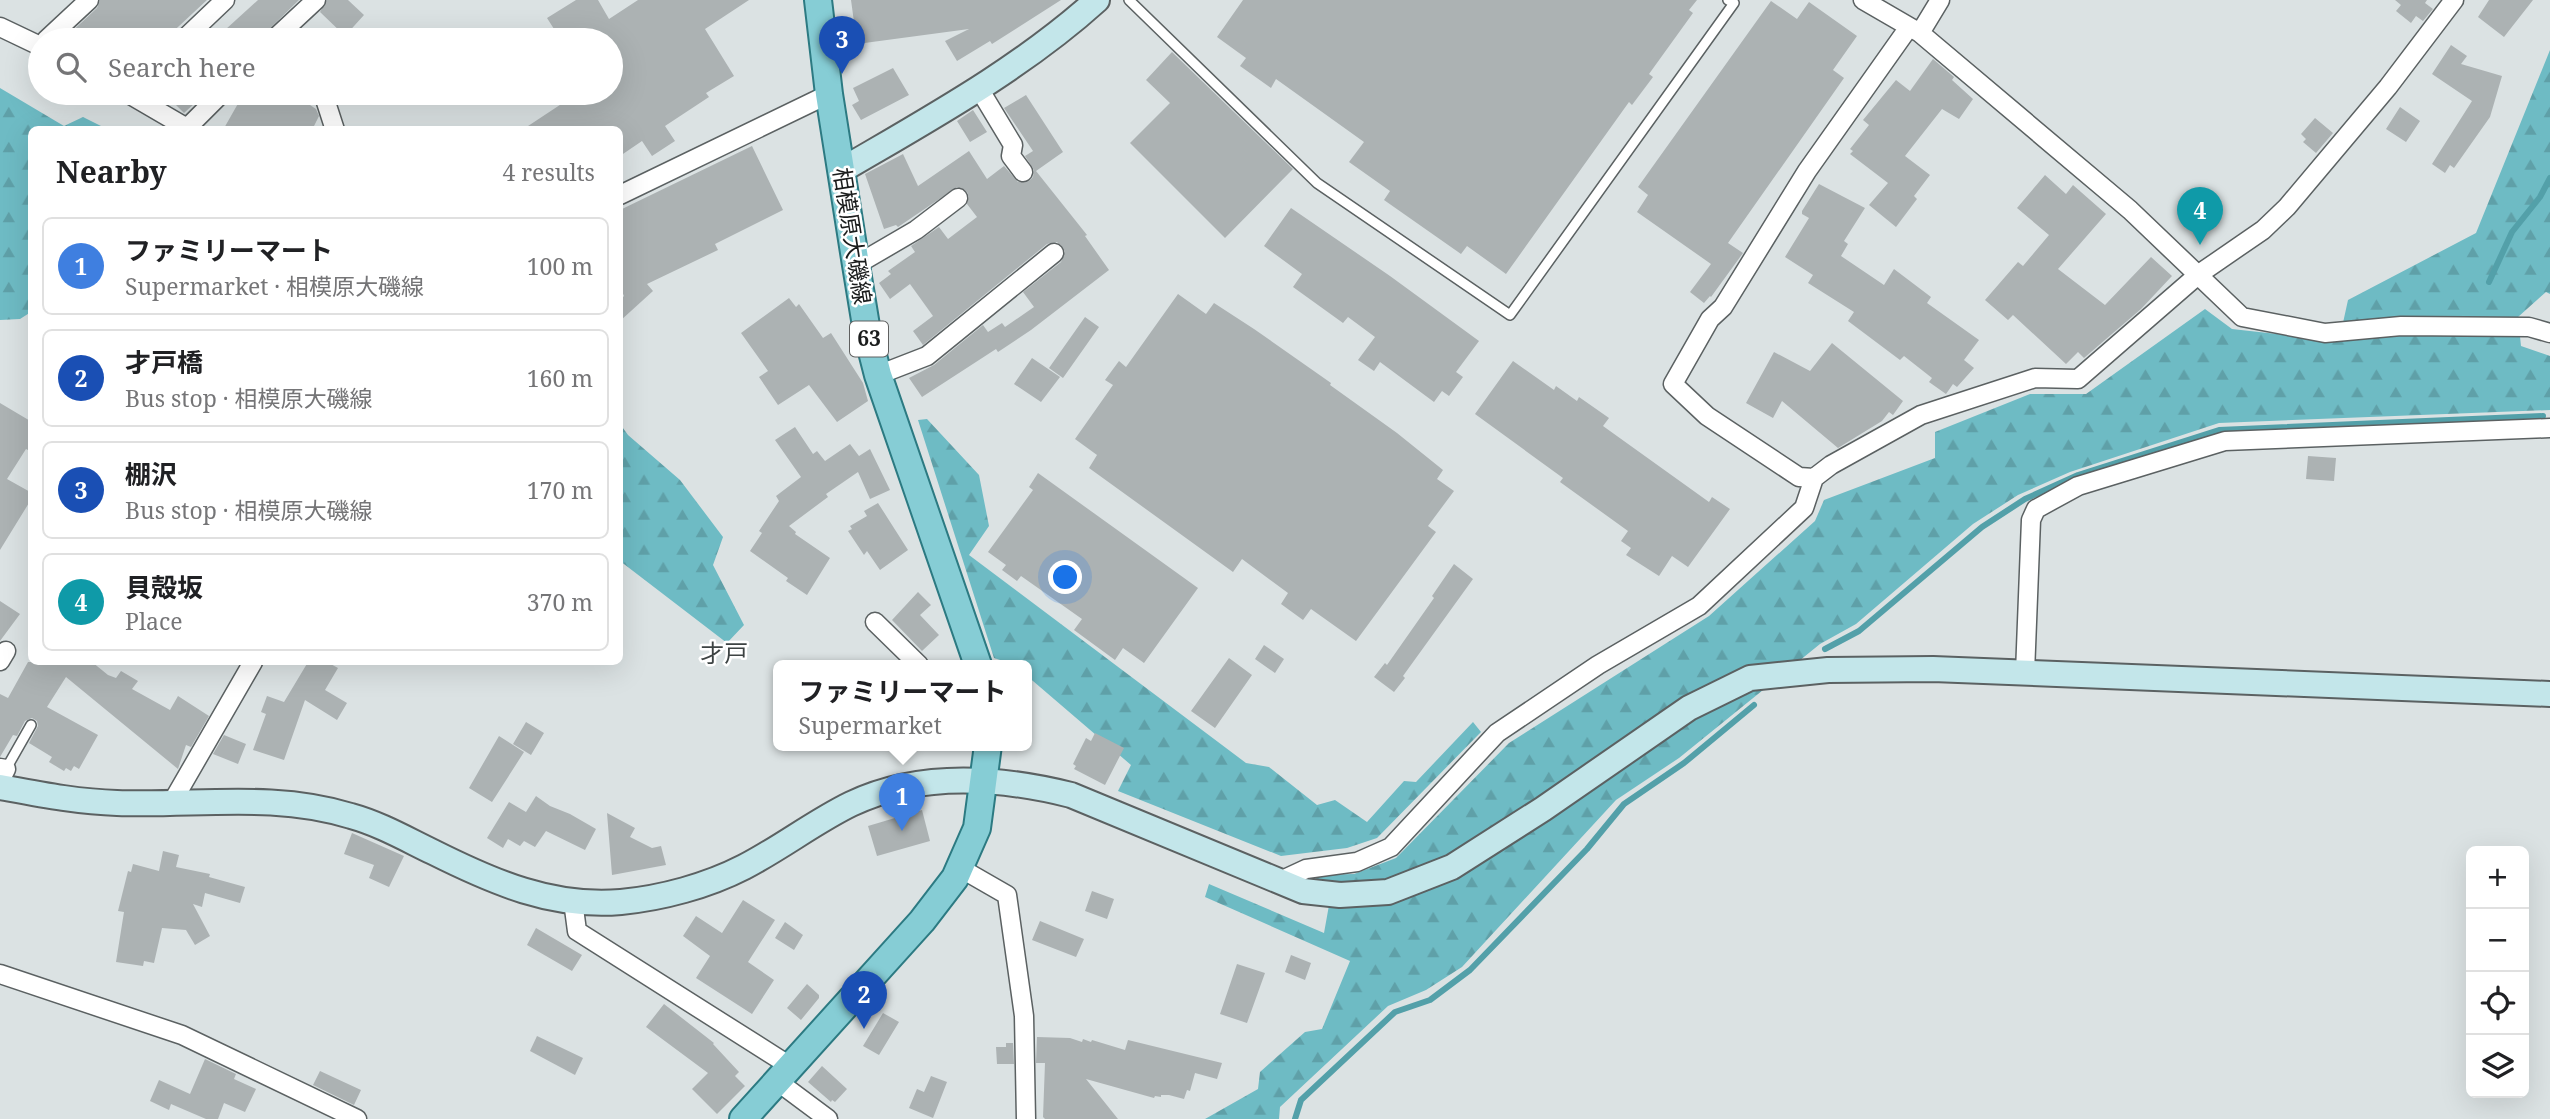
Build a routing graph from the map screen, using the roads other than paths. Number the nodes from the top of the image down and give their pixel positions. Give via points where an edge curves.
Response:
1 (89, 0) edge
2 (225, 0) edge
3 (316, 0) edge
4 (818, 0) edge
5 (1097, 0) edge
6 (1129, 0) edge
7 (1728, 0) edge
8 (1863, 0) edge
9 (1940, 0) edge
10 (2455, 0) edge
11 (0, 27) edge
12 (59, 28) edge
13 (196, 28) edge
14 (290, 28) edge
15 (1915, 30) junction
16 (28, 40) edge
17 (978, 87) junction
18 (829, 94) junction
19 (148, 105) edge
20 (210, 105) edge
21 (328, 105) edge
22 (184, 126) edge
23 (189, 126) edge
24 (334, 126) edge
25 (842, 170) junction
26 (1023, 172) dead end
27 (623, 194) edge
28 (958, 198) dead end
29 (1054, 253) dead end
30 (856, 265) junction
31 (2199, 274) junction
32 (1004, 293) junction
33 (1016, 308) dead end
34 (2550, 333) edge
35 (878, 375) junction
36 (2550, 428) edge
37 (1814, 478) junction
38 (875, 622) dead end
39 (914, 660) edge
40 (976, 660) edge
41 (251, 665) edge
42 (2025, 673) junction
43 (2550, 694) edge
44 (31, 725) dead end
45 (988, 751) edge
46 (1, 776) edge
47 (985, 781) junction
48 (172, 804) junction
49 (960, 868) junction
50 (1278, 882) junction
51 (573, 901) junction
52 (0, 974) edge
53 (783, 1074) junction
54 (357, 1119) edge
55 (743, 1119) edge
56 (828, 1119) edge
57 (1026, 1119) edge

1 - 12 street
2 - 13 street
3 - 14 street
4 - 18 main road, 相模原大磯線 / 63
5 - 17 street via 1062,32
6 - 7 lane via 1317,183 1510,315 1734,3
8 - 15 street
9 - 15 street
10 - 31 street via 2287,207 2263,230
11 - 16 street
15 - 31 street via 2130,210
15 - 37 street via 1807,170 1673,384 1707,416 1799,477
17 - 25 street
17 - 26 street via 1019,141 1011,156
18 - 25 main road, 相模原大磯線 / 63
18 - 27 street
19 - 22 street
20 - 23 street
21 - 24 street
25 - 30 main road, 相模原大磯線 / 63
28 - 30 street via 948,216
29 - 32 street
30 - 35 main road, 相模原大磯線 / 63
31 - 34 street via 2242,317 2325,333 2400,326 2529,327
31 - 37 street via 2078,379 2035,379 1921,415
32 - 33 street
32 - 35 street via 927,356
35 - 40 main road, 相模原大磯線 / 63
36 - 42 street via 2225,441 2078,486 2036,509 2031,520
37 - 50 street via 1804,508 1699,606 1598,665 1497,733 1391,846 1357,862 1306,869
38 - 39 street
41 - 48 street
42 - 43 street
42 - 50 street via 1828,670 1750,678 1689,708 1497,839 1420,881 1388,892 1340,895 1303,891
44 - 46 lane
45 - 47 main road
46 - 48 street via 67,799
47 - 49 main road via 977,828
47 - 50 street via 1071,794
47 - 51 street via 927,782 852,804 744,867 707,883 620,902
48 - 51 street via 226,800 322,808 394,832 495,882
49 - 53 main road via 922,921
49 - 57 street via 1007,895 1024,1016
51 - 53 street via 576,931
52 - 54 street via 182,1035
53 - 55 main road
53 - 56 street

